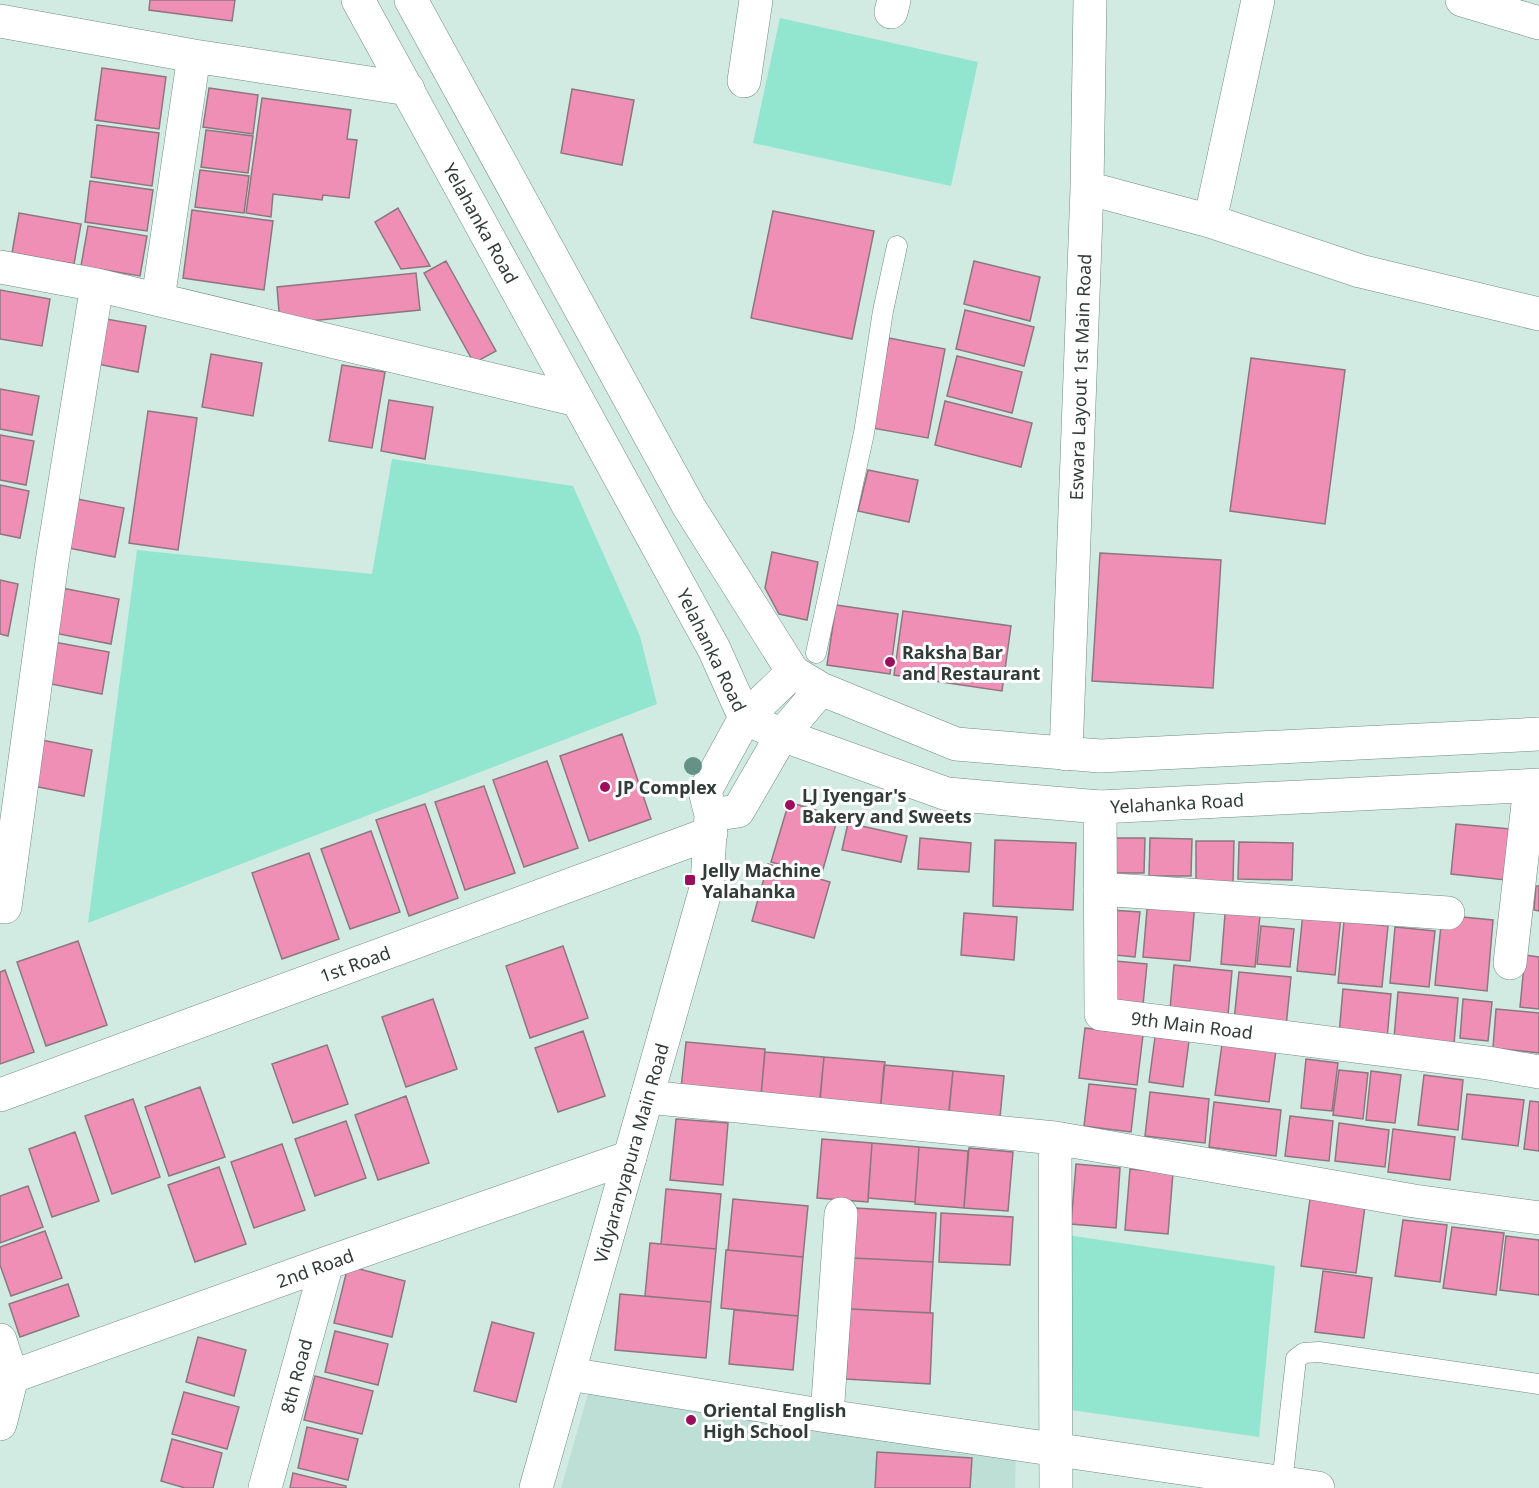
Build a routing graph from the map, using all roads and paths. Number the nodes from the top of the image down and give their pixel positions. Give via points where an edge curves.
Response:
1 (358, 0) edge
2 (411, 0) edge
3 (756, 0) edge
4 (1090, 0) edge
5 (1258, 0) edge
6 (1474, 2) edge
7 (0, 21) edge
8 (1539, 23) edge
9 (194, 56) junction
10 (744, 81) dead end
11 (408, 89) junction
12 (1087, 188) junction
13 (1210, 221) junction
14 (897, 246) dead end
15 (0, 267) edge
16 (97, 285) junction
17 (158, 299) junction
18 (1539, 314) edge
19 (577, 400) junction
20 (810, 671) junction
21 (744, 718) junction
22 (1539, 734) edge
23 (782, 735) junction
24 (1066, 753) junction
25 (1535, 785) edge
26 (1100, 807) junction
27 (711, 824) junction
28 (1100, 889) junction
29 (0, 906) edge
30 (1448, 914) dead end
31 (1510, 963) dead end
32 (1539, 1072) edge
33 (0, 1095) edge
34 (647, 1097) junction
35 (1055, 1138) junction
36 (630, 1157) junction
37 (841, 1214) dead end
38 (1539, 1218) edge
39 (327, 1263) junction
40 (0, 1340) edge
41 (569, 1374) junction
42 (6, 1379) edge
43 (1539, 1383) edge
44 (827, 1416) junction
45 (0, 1424) edge
46 (1057, 1450) junction
47 (1282, 1485) edge
48 (265, 1488) edge
49 (536, 1488) edge
50 (1056, 1488) edge
51 (1318, 1488) edge

1 - 11 street, Yelahanka Road
2 - 20 street via 689,507
3 - 10 street
4 - 12 street, Eswara Layout 1st Main Road
5 - 13 street
6 - 8 street
7 - 9 street
9 - 11 street
9 - 17 street
11 - 19 street, Yelahanka Road
12 - 13 street
12 - 24 street, Eswara Layout 1st Main Road
13 - 18 street via 1360,271
14 - 20 lane via 864,433
15 - 16 street
16 - 17 street
16 - 29 street via 52,562 5,907
17 - 19 street
19 - 21 street, Yelahanka Road via 714,649
20 - 21 street, Vidyaranyapura Main Road
20 - 23 street
20 - 24 street via 956,744
21 - 23 street, Yelahanka Road
21 - 27 street, Vidyaranyapura Main Road via 705,792
22 - 24 street via 1100,756
23 - 26 street, Yelahanka Road via 947,794
23 - 27 street via 738,811
25 - 26 street, Yelahanka Road
25 - 31 street
26 - 28 street, 9th Main Road
27 - 33 street, 1st Road
27 - 34 street, Vidyaranyapura Main Road via 707,885
28 - 30 street
28 - 32 street, 9th Main Road via 1101,1014
34 - 35 street
34 - 36 street, Vidyaranyapura Main Road
35 - 38 street via 1414,1201
35 - 46 street
36 - 39 street, 2nd Road
36 - 41 street, Vidyaranyapura Main Road
37 - 44 street
39 - 42 street, 2nd Road
39 - 48 street, 8th Road
40 - 42 street
41 - 44 street
41 - 49 street, Vidyaranyapura Main Road
42 - 45 street
43 - 47 lane via 1304,1353 1296,1359
44 - 46 street
46 - 47 street
46 - 50 street
47 - 51 street

